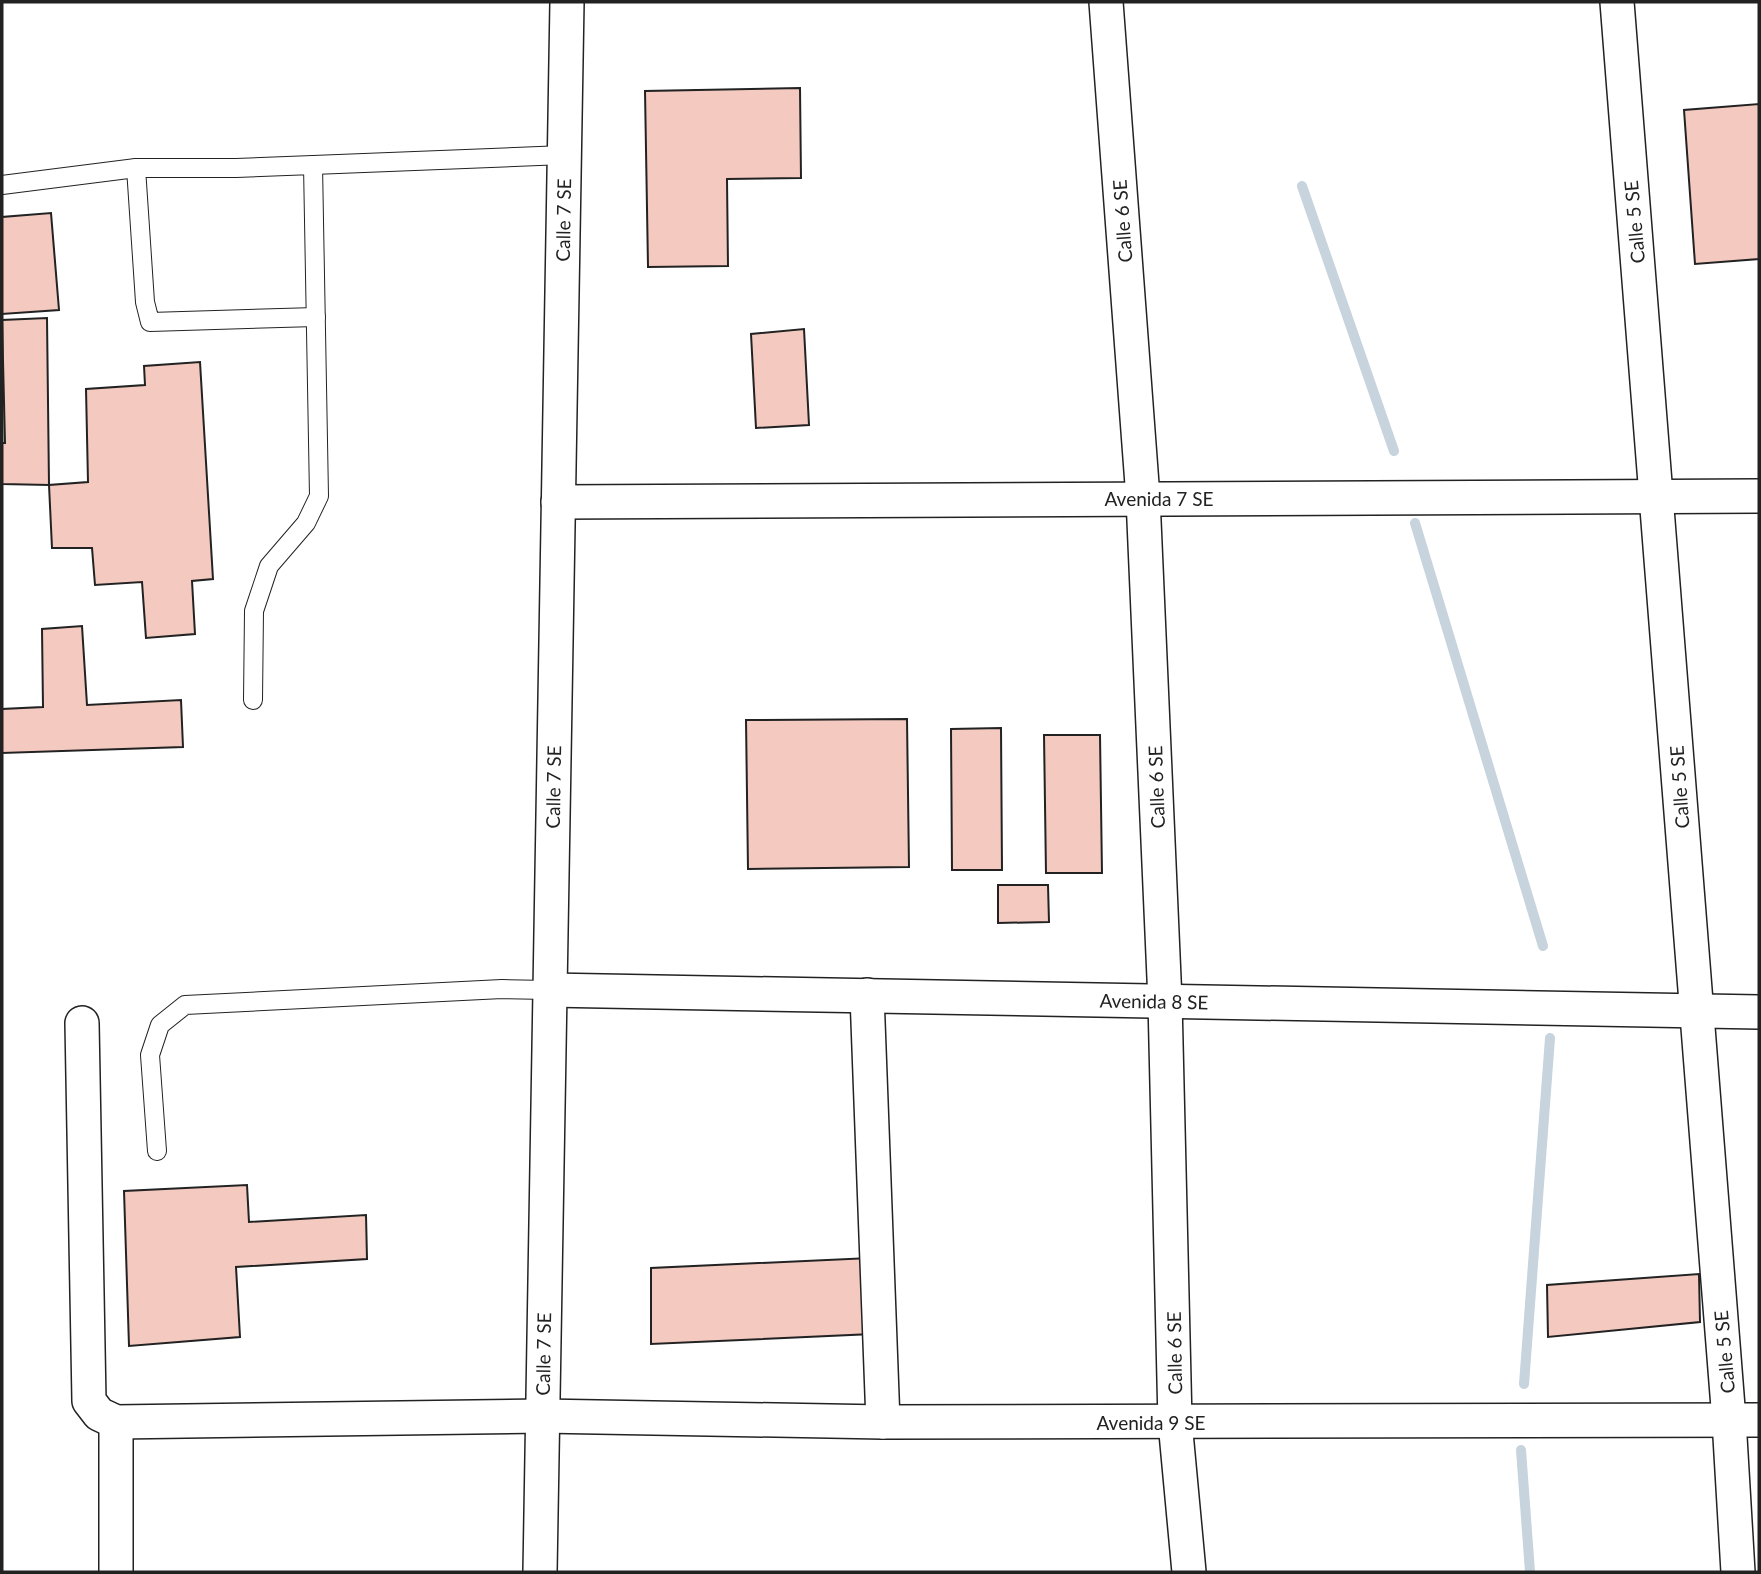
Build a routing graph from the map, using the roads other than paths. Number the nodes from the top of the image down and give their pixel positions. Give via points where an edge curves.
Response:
1 (567, 2) edge
2 (1106, 2) edge
3 (1617, 2) edge
4 (564, 155) junction
5 (313, 165) junction
6 (136, 168) junction
7 (2, 185) edge
8 (316, 317) junction
9 (1759, 496) edge
10 (1656, 497) junction
11 (1143, 498) junction
12 (558, 502) junction
13 (253, 700) dead end
14 (549, 990) junction
15 (867, 995) junction
16 (1165, 1001) junction
17 (1696, 1011) junction
18 (1759, 1012) edge
19 (82, 1023) dead end
20 (157, 1151) dead end
21 (542, 1416) junction
22 (1744, 1420) edge
23 (116, 1422) junction
24 (884, 1422) junction
25 (1175, 1422) junction
26 (116, 1572) edge
27 (540, 1572) edge
28 (1189, 1572) edge
29 (1738, 1572) edge

1 - 4 street, Calle 7 SE
2 - 11 street, Calle 6 SE
3 - 10 street, Calle 5 SE
4 - 5 lane
4 - 12 street, Calle 7 SE
5 - 6 lane
5 - 8 lane
6 - 7 lane
6 - 8 lane via 150,322
8 - 13 lane via 320,496 306,523 269,566 254,611
9 - 10 street, Avenida 7 SE
10 - 11 street, Avenida 7 SE
10 - 17 street, Calle 5 SE
11 - 12 street, Avenida 7 SE
11 - 16 street, Calle 6 SE
12 - 14 street, Calle 7 SE
14 - 15 street, Avenida 8 SE
14 - 20 lane via 185,1005 160,1025 150,1055
14 - 21 street, Calle 7 SE
15 - 16 street, Avenida 8 SE
15 - 24 street
16 - 17 street, Avenida 8 SE
16 - 25 street, Calle 6 SE
17 - 18 street, Avenida 8 SE
17 - 22 street, Calle 5 SE
19 - 23 street via 89,1401 99,1414
21 - 23 street, Avenida 9 SE
21 - 24 street, Avenida 9 SE
21 - 27 street, Calle 7 SE
22 - 25 street, Avenida 9 SE
22 - 29 street, Calle 5 SE
23 - 26 street
24 - 25 street, Avenida 9 SE
25 - 28 street, Calle 6 SE

